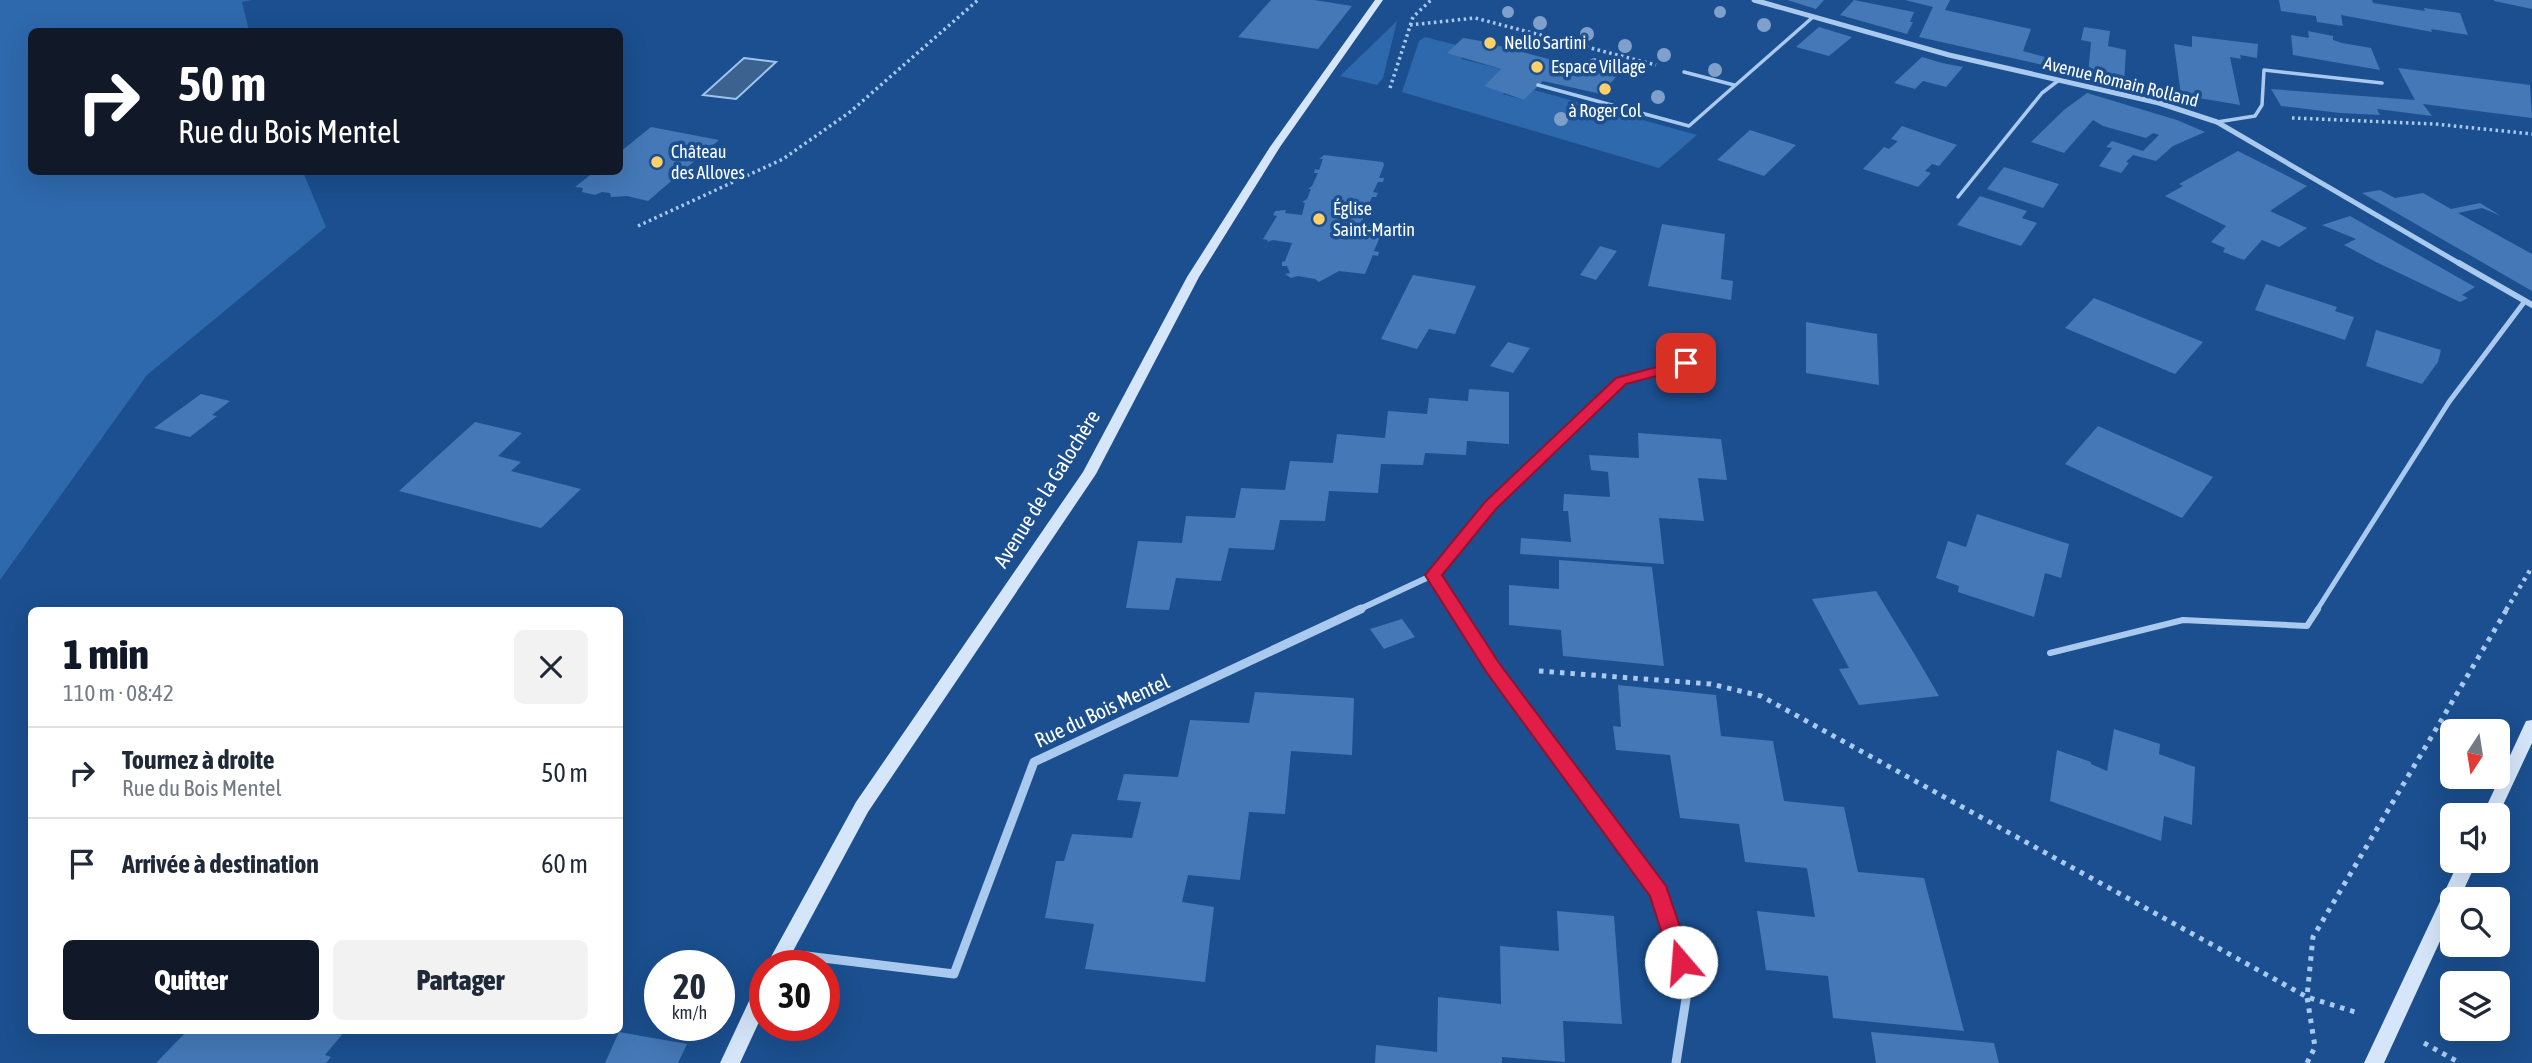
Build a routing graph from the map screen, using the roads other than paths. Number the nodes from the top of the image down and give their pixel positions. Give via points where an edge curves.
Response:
1 (1379, 0) edge
2 (1754, 0) edge
3 (1813, 17) junction
4 (1684, 72) road end
5 (2059, 80) junction
6 (2382, 83) dead end
7 (1538, 85) dead end
8 (1734, 85) junction
9 (2217, 122) junction
10 (1958, 197) dead end
11 (2525, 301) junction
12 (2532, 305) edge
13 (1686, 363) dead end
14 (1433, 575) junction
15 (2050, 653) dead end
16 (2532, 726) edge
17 (2496, 803) edge
18 (2462, 873) edge
19 (782, 950) edge
20 (840, 960) edge
21 (749, 1022) edge
22 (730, 1063) edge
23 (1676, 1063) edge
24 (2374, 1063) edge

1 - 19 street, Avenue de la Galochère via 1275,146 1193,277 1088,474 862,807
2 - 3 street, Avenue Romain Rolland
3 - 5 street, Avenue Romain Rolland
3 - 8 lane
4 - 8 lane
5 - 9 street, Avenue Romain Rolland
5 - 10 lane via 2042,93
6 - 9 lane via 2264,70 2262,105 2255,116
7 - 8 lane via 1689,126
9 - 11 street, Avenue Romain Rolland
11 - 12 street, Avenue Romain Rolland
11 - 15 lane via 2449,402 2307,625 2183,620
13 - 14 street, Rue du Bois Mentel via 1621,381 1490,505
14 - 20 street, Rue du Bois Mentel via 1034,762 954,974
14 - 23 street via 1493,668 1659,892 1688,986
16 - 17 street
18 - 24 street
21 - 22 street

